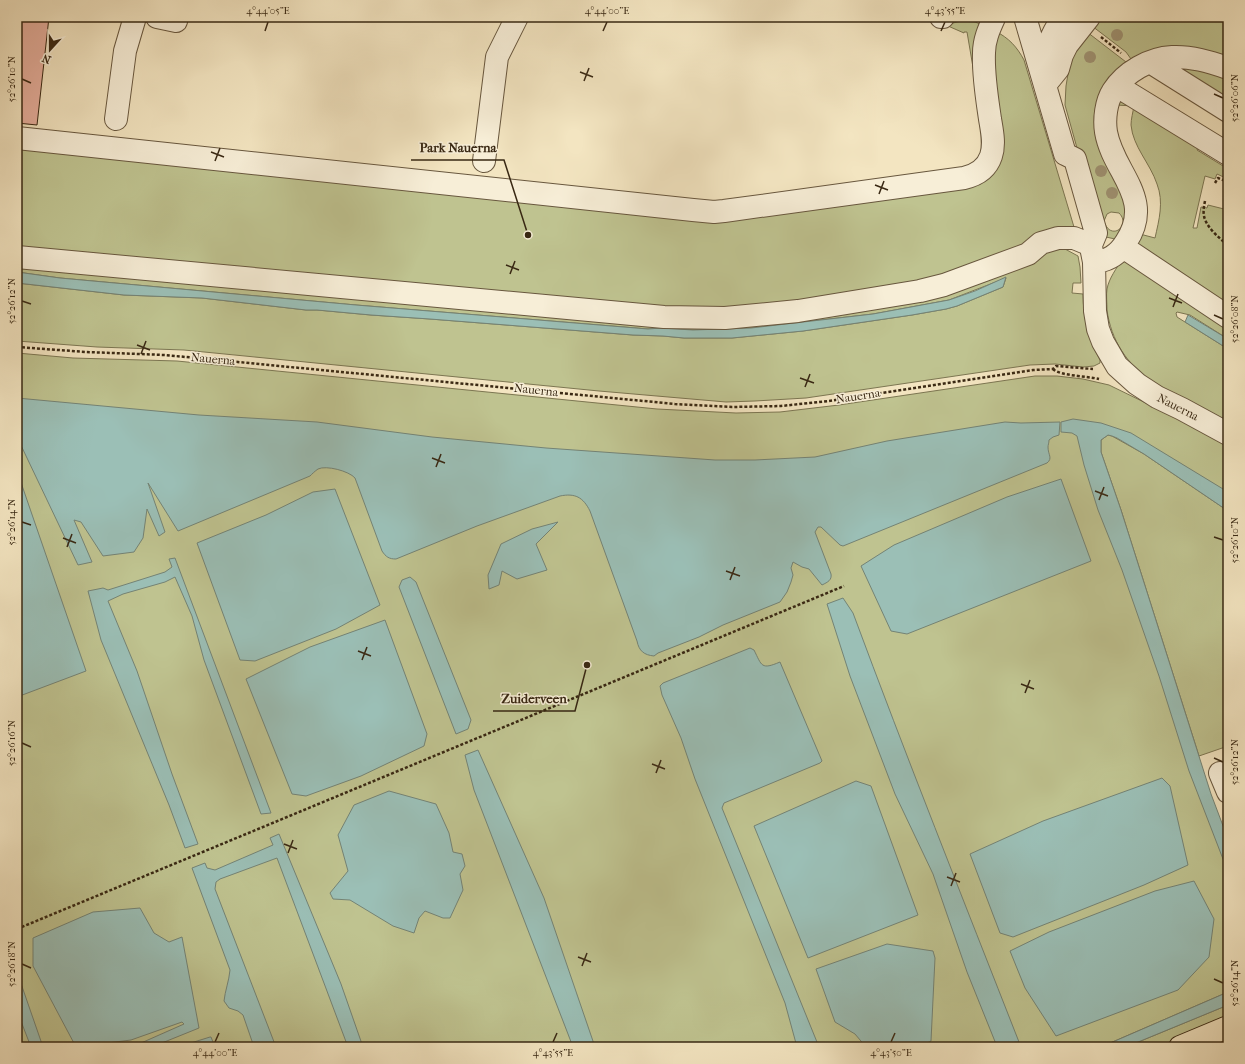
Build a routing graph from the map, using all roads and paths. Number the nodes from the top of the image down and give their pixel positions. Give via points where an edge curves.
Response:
1 (135, 17) edge
2 (158, 17) edge
3 (177, 17) edge
4 (517, 17) edge
5 (994, 17) edge
6 (1063, 17) edge
7 (1086, 20) edge
8 (1026, 22) edge
9 (1142, 66) junction
10 (1228, 68) edge
11 (1045, 86) junction
12 (1118, 86) junction
13 (1228, 111) edge
14 (116, 118) dead end
15 (17, 138) edge
16 (1228, 154) edge
17 (484, 161) dead end
18 (1228, 182) edge
19 (1216, 183) dead end
20 (1205, 201) dead end
21 (1228, 245) edge
22 (1123, 247) junction
23 (1092, 254) junction
24 (17, 257) edge
25 (1228, 317) edge
26 (17, 347) edge
27 (1076, 368) dead end
28 (1053, 369) junction
29 (1076, 375) dead end
30 (1228, 434) edge
31 (844, 586) dead end
32 (17, 929) edge
33 (1228, 1027) edge
34 (1180, 1047) edge

1 - 14 street via 125,51
2 - 3 street via 176,21
4 - 17 street via 497,58
5 - 8 street via 1013,26
5 - 15 street via 986,37 984,53 993,148 989,162 978,173 964,178 724,211 714,212
6 - 11 street via 1047,49 1044,63
7 - 9 path via 1127,58
7 - 11 street via 1062,56 1058,69
8 - 11 street
9 - 10 street via 1170,57 1184,57
9 - 12 street
9 - 13 street
11 - 23 street, Nauerna via 1065,154 1075,159 1096,233
12 - 16 street
12 - 22 street via 1112,92 1107,105 1106,131 1110,148 1132,190 1136,206 1133,226
18 - 19 path via 1218,178
20 - 21 path via 1205,221 1218,238
22 - 23 street via 1108,260
22 - 25 street
23 - 24 street via 1074,238 1058,238 1041,243 1028,254 944,285 920,291 798,311 725,318 664,317
23 - 30 street, Nauerna via 1098,329 1117,366 1157,397
26 - 28 path, Nauerna via 165,355 675,404 732,407 781,406 829,401
27 - 28 path, Nauerna via 1056,366
28 - 29 path, Nauerna
31 - 32 path
33 - 34 main road

